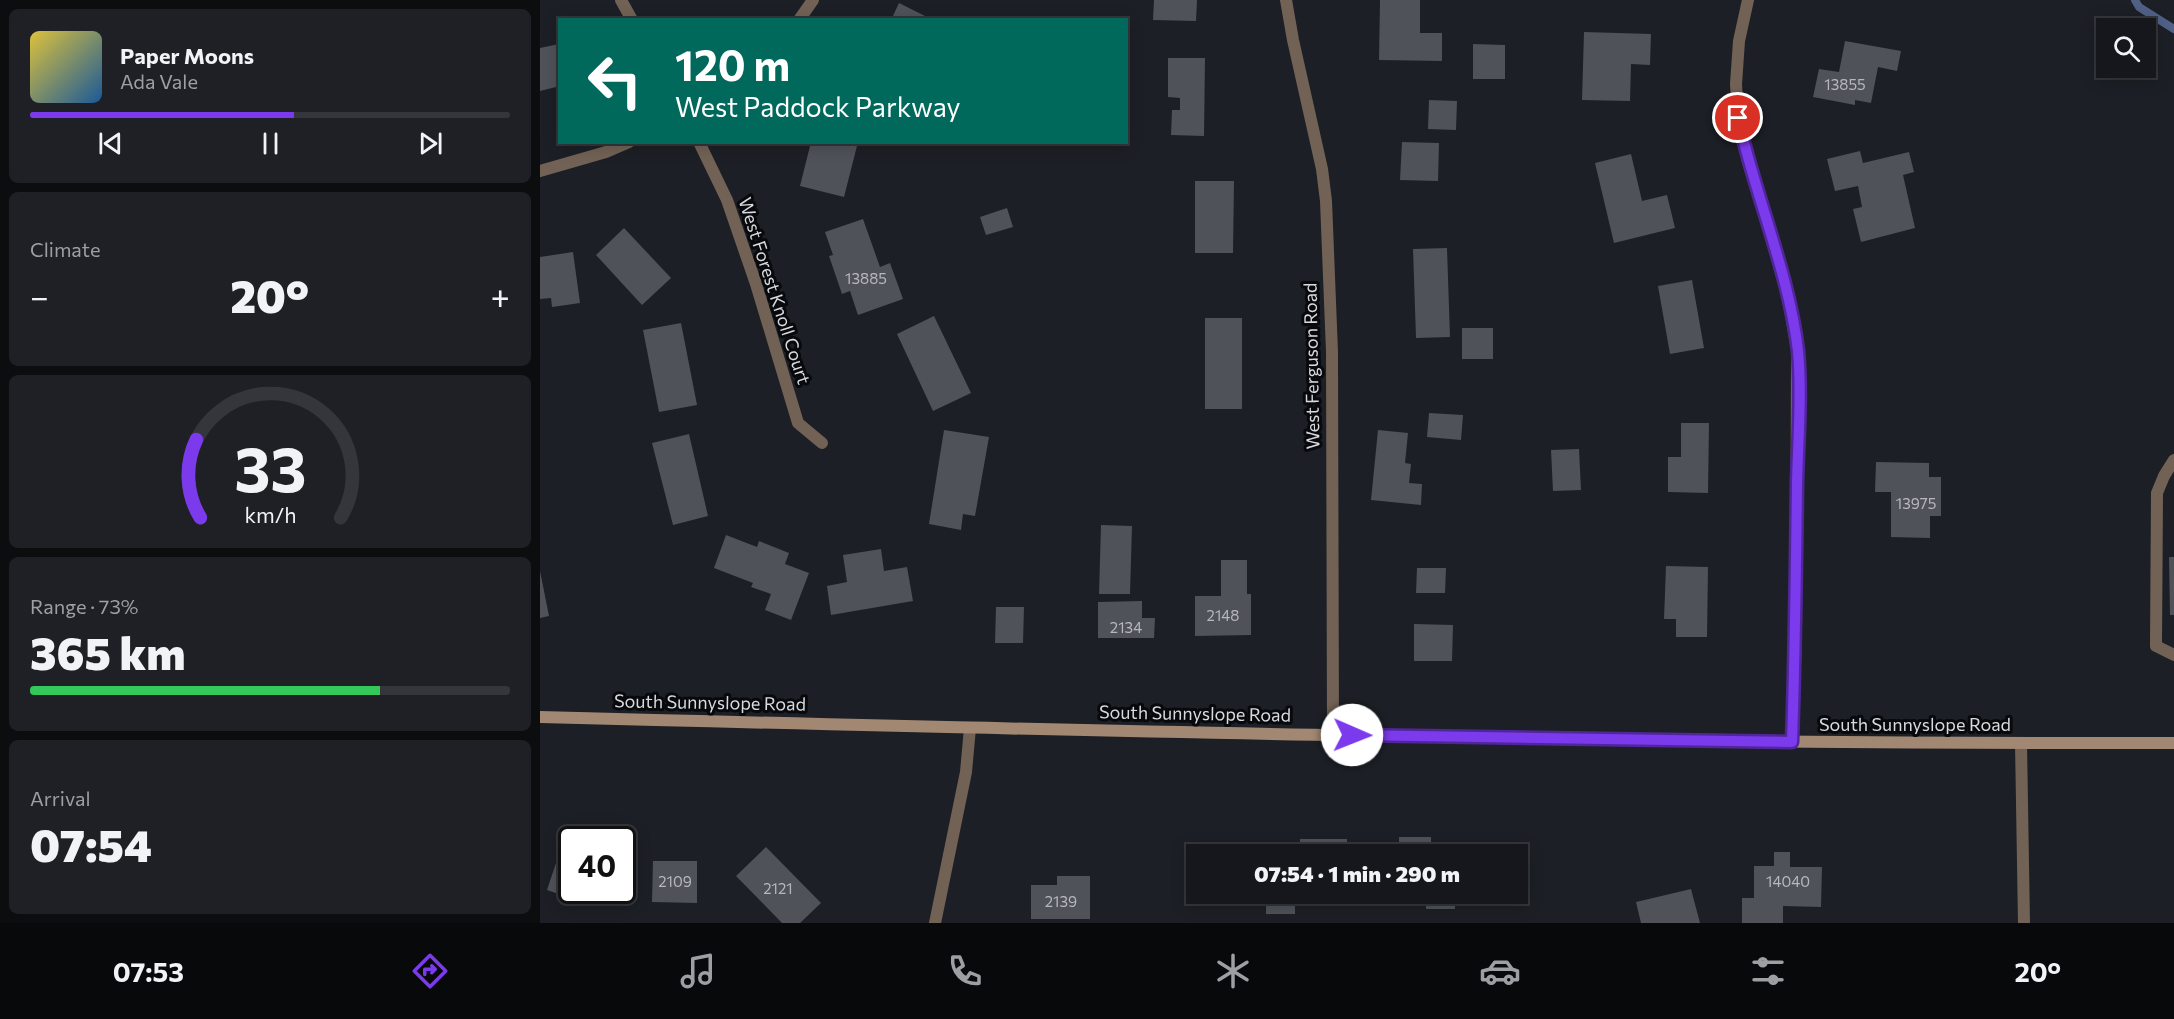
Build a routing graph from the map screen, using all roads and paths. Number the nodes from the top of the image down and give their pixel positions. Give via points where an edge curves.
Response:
1 (621, 0) edge
2 (813, 0) edge
3 (1286, 0) edge
4 (1748, 0) edge
5 (631, 18) edge
6 (800, 18) edge
7 (624, 144) edge
8 (700, 144) edge
9 (540, 171) edge
10 (822, 443) dead end
11 (2174, 460) edge
12 (2174, 655) edge
13 (540, 717) edge
14 (970, 728) junction
15 (1333, 735) junction
16 (1792, 742) junction
17 (2020, 743) junction
18 (2174, 743) edge
19 (935, 923) edge
20 (2024, 923) edge

1 - 5 street
2 - 6 street
3 - 15 street, West Ferguson Road via 1326,201 1332,352
4 - 16 street via 1739,41 1738,118 1788,298 1798,362
7 - 9 street
8 - 10 street, West Forest Knoll Court via 727,200 798,423
11 - 12 street via 2157,493 2156,646
13 - 14 street, South Sunnyslope Road
14 - 15 street, South Sunnyslope Road
14 - 19 street via 966,772
15 - 16 street, South Sunnyslope Road
16 - 17 street, South Sunnyslope Road
17 - 18 street, South Sunnyslope Road
17 - 20 street

